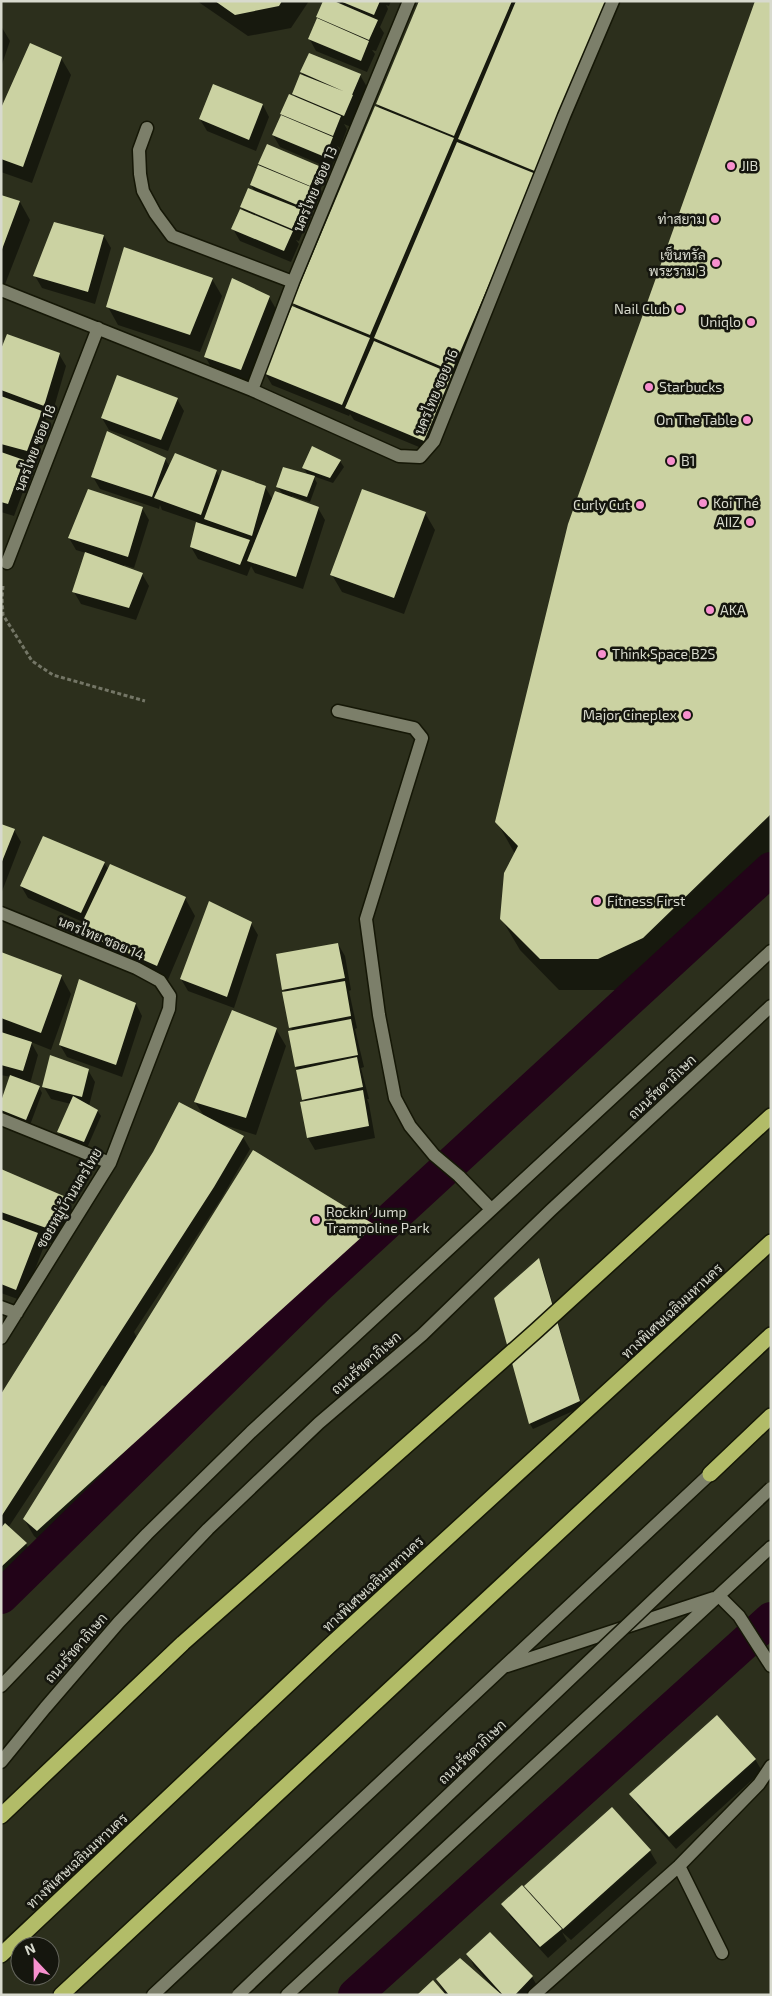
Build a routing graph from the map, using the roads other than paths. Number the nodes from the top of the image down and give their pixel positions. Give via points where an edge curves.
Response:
1 (409, 1) edge
2 (613, 1) edge
3 (147, 128) dead end
4 (293, 282) junction
5 (1, 290) edge
6 (98, 328) junction
7 (252, 390) junction
8 (7, 563) road end
9 (338, 711) dead end
10 (1, 914) edge
11 (771, 951) edge
12 (771, 1006) edge
13 (169, 1009) joint
14 (771, 1116) edge
15 (1, 1119) edge
16 (110, 1163) junction
17 (491, 1209) junction
18 (771, 1242) edge
19 (1, 1307) edge
20 (17, 1313) junction
21 (771, 1335) edge
22 (1, 1338) edge
23 (771, 1416) edge
24 (710, 1474) joint
25 (771, 1488) edge
26 (771, 1547) edge
27 (719, 1596) junction
28 (768, 1661) edge
29 (502, 1667) junction
30 (1, 1686) edge
31 (1, 1762) edge
32 (771, 1766) edge
33 (1, 1816) edge
34 (679, 1866) junction
35 (722, 1953) dead end
36 (1, 1955) edge
37 (61, 1995) edge
38 (153, 1995) edge
39 (238, 1995) edge
40 (287, 1995) edge
41 (534, 1995) edge

1 - 4 main road, นครไทย ซอย 13
2 - 7 main road, นครไทย ซอย 16 via 434,441 420,456 399,456
3 - 4 main road via 138,150 143,191 172,236
4 - 7 main road, นครไทย ซอย 13
5 - 6 main road, นครไทย ซอย 16
6 - 7 main road, นครไทย ซอย 16
6 - 8 main road, นครไทย ซอย 18
9 - 17 main road via 414,728 422,738 366,919 379,1015 395,1098 410,1126 434,1155
10 - 13 main road, นครไทย ซอย 14 via 136,968 160,981 170,996
11 - 17 main road, ถนนรัชดาภิเษก
12 - 31 main road, ถนนรัชดาภิเษก via 422,1335 319,1423 208,1529 119,1622
13 - 16 main road, ซอยหมู่บ้านนครไทย
14 - 33 highway via 530,1336 183,1643
15 - 16 main road
16 - 20 main road, ซอยหมู่บ้านนครไทย
17 - 30 main road, ถนนรัชดาภิเษก via 251,1432 147,1534
18 - 36 highway, ทางพิเศษเฉลิมมหานคร via 328,1647
19 - 20 main road
20 - 22 main road, ซอยหมู่บ้านนครไทย
21 - 37 highway
23 - 24 highway
24 - 29 main road
25 - 39 main road, ถนนรัชดาภิเษก, bridge
26 - 27 main road
27 - 28 main road via 746,1626
27 - 29 main road
27 - 40 main road
29 - 38 main road
32 - 34 main road via 759,1784
34 - 35 main road
34 - 41 main road

